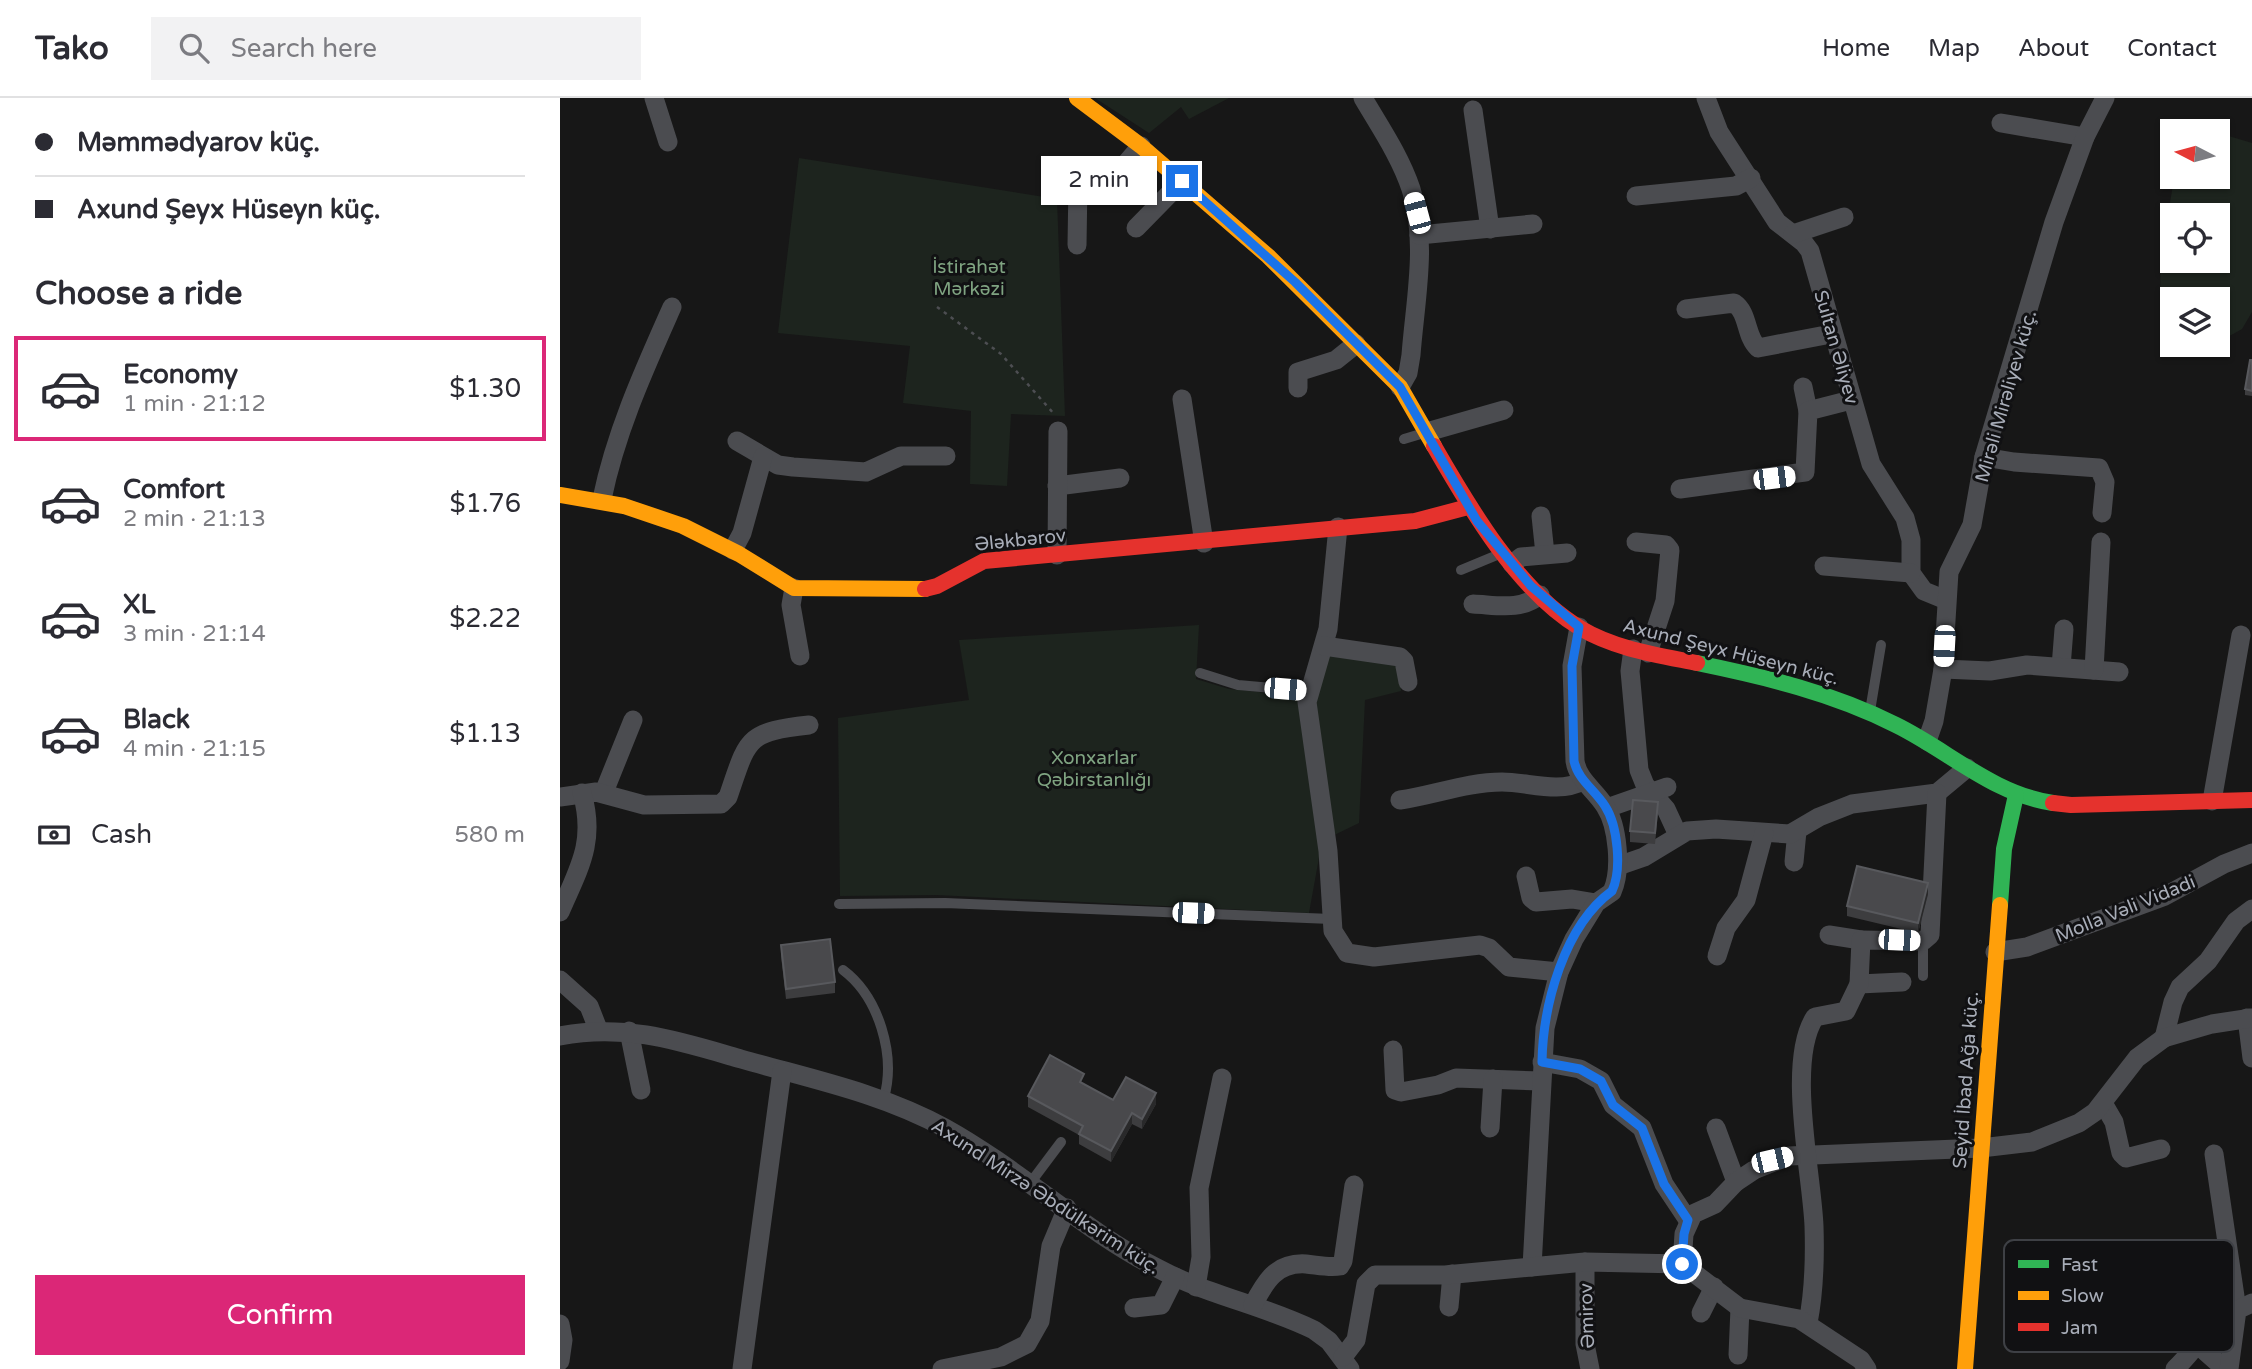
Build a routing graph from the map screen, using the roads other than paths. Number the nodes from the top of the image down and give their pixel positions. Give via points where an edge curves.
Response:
1 (654, 98) edge
2 (1077, 98) edge
3 (1363, 98) edge
4 (1706, 98) edge
5 (2105, 98) edge
6 (1473, 110) dead end
7 (2001, 123) dead end
8 (2085, 137) junction
9 (668, 142) dead end
10 (1141, 146) junction
11 (1751, 178) junction
12 (1182, 181) junction
13 (1636, 196) dead end
14 (1844, 217) dead end
15 (1533, 225) dead end
16 (1136, 228) dead end
17 (1490, 229) junction
18 (1793, 234) junction
19 (1419, 235) junction
20 (1077, 245) dead end
21 (673, 307) dead end
22 (1686, 309) dead end
23 (1831, 334) junction
24 (1356, 344) junction
25 (1400, 387) junction
26 (1803, 387) dead end
27 (1298, 388) dead end
28 (1182, 399) dead end
29 (1851, 400) junction
30 (1504, 410) dead end
31 (1808, 411) junction
32 (1058, 431) road end
33 (1427, 432) junction
34 (1404, 439) dead end
35 (737, 441) dead end
36 (946, 456) dead end
37 (763, 457) junction
38 (1984, 457) junction
39 (1120, 478) dead end
40 (1057, 486) junction
41 (1680, 489) dead end
42 (560, 495) edge
43 (602, 499) junction
44 (1468, 507) junction
45 (2102, 513) dead end
46 (1541, 516) dead end
47 (1338, 527) junction
48 (1636, 542) dead end
49 (2101, 542) dead end
50 (1204, 543) junction
51 (733, 550) junction
52 (1567, 553) dead end
53 (1545, 554) junction
54 (1057, 555) junction
55 (1507, 558) junction
56 (1824, 566) dead end
57 (1461, 570) dead end
58 (1911, 573) junction
59 (794, 588) junction
60 (1540, 595) junction
61 (1946, 600) junction
62 (1473, 604) dead end
63 (1579, 627) junction
64 (2064, 629) dead end
65 (2241, 635) dead end
66 (1881, 645) dead end
67 (1324, 646) junction
68 (1640, 651) junction
69 (800, 656) dead end
70 (2061, 667) junction
71 (1942, 669) junction
72 (2094, 670) junction
73 (2119, 672) dead end
74 (1200, 673) dead end
75 (1408, 682) dead end
76 (1308, 691) junction
77 (1870, 712) junction
78 (633, 720) dead end
79 (809, 725) dead end
80 (1927, 741) junction
81 (1968, 768) junction
82 (1583, 780) junction
83 (1659, 790) junction
84 (604, 792) junction
85 (582, 793) junction
86 (1937, 793) junction
87 (2017, 795) junction
88 (560, 796) edge
89 (1400, 800) dead end
90 (2252, 800) edge
91 (2212, 801) junction
92 (1607, 808) junction
93 (1797, 831) junction
94 (1764, 833) junction
95 (1678, 835) junction
96 (2252, 853) edge
97 (1794, 862) dead end
98 (1618, 866) junction
99 (1526, 876) dead end
100 (1596, 903) junction
101 (839, 904) dead end
102 (2252, 909) edge
103 (560, 912) edge
104 (1331, 919) junction
105 (1829, 934) dead end
106 (1861, 940) junction
107 (1923, 941) junction
108 (1995, 952) junction
109 (1717, 956) dead end
110 (844, 970) dead end
111 (1559, 972) junction
112 (1923, 976) dead end
113 (560, 980) edge
114 (1902, 982) dead end
115 (1859, 984) junction
116 (2250, 1018) edge
117 (598, 1029) junction
118 (629, 1031) junction
119 (560, 1036) edge
120 (2164, 1038) junction
121 (1393, 1050) dead end
122 (2252, 1058) edge
123 (782, 1071) junction
124 (1541, 1072) junction
125 (1222, 1078) dead end
126 (1493, 1079) junction
127 (641, 1090) dead end
128 (884, 1098) junction
129 (2102, 1104) junction
130 (1490, 1128) dead end
131 (1716, 1128) dead end
132 (1060, 1142) dead end
133 (1981, 1148) junction
134 (2161, 1149) dead end
135 (1806, 1154) junction
136 (2214, 1154) dead end
137 (1031, 1182) junction
138 (1736, 1182) junction
139 (1354, 1185) dead end
140 (1067, 1208) junction
141 (1688, 1220) junction
142 (2226, 1240) edge
143 (1585, 1262) junction
144 (1682, 1264) junction
145 (1532, 1267) junction
146 (1452, 1274) junction
147 (2234, 1274) edge
148 (1175, 1277) junction
149 (1196, 1287) junction
150 (1713, 1287) junction
151 (1253, 1305) junction
152 (1449, 1307) dead end
153 (2244, 1307) edge
154 (1134, 1308) dead end
155 (1740, 1308) junction
156 (1701, 1313) dead end
157 (1808, 1323) junction
158 (560, 1324) edge
159 (2234, 1343) edge
160 (2193, 1352) edge
161 (2206, 1352) edge
162 (2232, 1352) edge
163 (1738, 1354) dead end
164 (560, 1361) edge
165 (1002, 1363) edge
166 (1346, 1363) edge
167 (742, 1369) edge
168 (942, 1369) edge
169 (1590, 1369) edge
170 (1867, 1369) edge
171 (1965, 1369) edge
172 (2175, 1369) edge
173 (2227, 1369) edge

1 - 9 street
2 - 10 street, Axund Şeyx Hüseyn küç.
3 - 19 street via 1402,167
4 - 11 street, Sultan Əliyev via 1719,132
5 - 8 street, Mirəli Mirəliyev küç.
6 - 17 street
7 - 8 street
8 - 38 street, Mirəli Mirəliyev küç. via 2054,222
10 - 12 street, Axund Şeyx Hüseyn küç.
10 - 20 street via 1123,167 1078,182
11 - 13 street via 1736,186
11 - 18 street, Sultan Əliyev via 1777,222
12 - 16 street
12 - 24 street, Axund Şeyx Hüseyn küç. via 1276,264
14 - 18 street
15 - 17 street
17 - 19 street
18 - 23 street, Sultan Əliyev via 1813,260
19 - 25 street via 1411,355
21 - 43 street via 625,412
22 - 23 street via 1734,303 1741,308 1758,348
23 - 29 street, Sultan Əliyev
24 - 25 street, Axund Şeyx Hüseyn küç.
24 - 27 street via 1336,360 1298,373
25 - 33 street, Axund Şeyx Hüseyn küç.
26 - 31 street
28 - 50 street
29 - 31 street
29 - 58 street, Sultan Əliyev via 1877,477 1905,518 1911,540
30 - 33 street
31 - 41 street via 1805,472
32 - 40 street
33 - 34 lane
33 - 44 street, Axund Şeyx Hüseyn küç.
35 - 37 street
36 - 37 street via 901,456 866,472 778,465
37 - 51 street
38 - 45 street via 2099,468 2105,482
38 - 61 street, Mirəli Mirəliyev küç. via 1972,525 1953,558
39 - 40 street
40 - 54 street
42 - 43 street
43 - 51 street via 688,526
44 - 47 street, Ələkbərov via 1415,521
44 - 55 street, Axund Şeyx Hüseyn küç.
46 - 53 street
47 - 50 street, Ələkbərov
47 - 67 street
48 - 68 street via 1665,545 1670,550 1665,601
49 - 72 street
50 - 54 street, Ələkbərov
51 - 59 street
52 - 53 street
53 - 55 street
54 - 59 street, Ələkbərov via 984,561 930,589
55 - 57 lane
55 - 60 street, Axund Şeyx Hüseyn küç.
56 - 58 street
58 - 61 street via 1924,591
59 - 69 street via 791,605
60 - 62 street via 1514,607
60 - 63 street, Axund Şeyx Hüseyn küç.
61 - 71 street, Mirəli Mirəliyev küç.
63 - 68 street, Axund Şeyx Hüseyn küç.
63 - 82 street via 1572,666 1574,745 1576,771
64 - 70 street
65 - 91 street
66 - 77 lane
67 - 75 street via 1401,657
67 - 76 street
68 - 77 street, Axund Şeyx Hüseyn küç. via 1795,685
68 - 83 street via 1630,671 1635,750 1645,785
70 - 71 street
70 - 72 street
71 - 80 street, Mirəli Mirəliyev küç.
72 - 73 street
74 - 76 lane via 1238,685
76 - 104 street via 1328,851
77 - 80 street, Axund Şeyx Hüseyn küç.
78 - 84 street
79 - 84 street via 773,729 751,741 721,804 644,805
80 - 81 street, Axund Şeyx Hüseyn küç.
81 - 86 street
81 - 87 street, Axund Şeyx Hüseyn küç.
82 - 89 street via 1567,787 1480,783
82 - 92 street
83 - 92 street
83 - 95 street
84 - 85 street
85 - 88 street
85 - 103 street via 589,832
86 - 93 street via 1852,804
86 - 107 street via 1933,925
87 - 91 street, Axund Şeyx Hüseyn küç. via 2071,804
87 - 108 street, Seyid İbad Ağa küç. via 2004,849
90 - 91 street, Axund Şeyx Hüseyn küç.
92 - 98 street
93 - 94 street
93 - 97 street
94 - 95 street via 1716,829
94 - 109 street via 1746,900 1726,928
95 - 98 street via 1644,857
96 - 108 street, Molla Vəli Vidadi via 2165,895 2026,947
98 - 100 street via 1612,891
99 - 100 street via 1536,902 1572,899
100 - 111 street
101 - 104 lane via 945,903
102 - 120 street via 2236,921 2208,961 2180,987
104 - 111 street via 1340,947 1362,957 1480,945 1509,967
105 - 106 street
106 - 107 street
106 - 115 street
107 - 112 lane
108 - 133 street, Seyid İbad Ağa küç.
110 - 128 lane via 866,991 881,1029 888,1075
111 - 124 street via 1545,1028
113 - 117 street via 589,1006
114 - 115 street
115 - 135 street via 1846,1012 1815,1017 1808,1030 1802,1106
116 - 120 street
116 - 122 street
117 - 118 street, Axund Mirzə Əbdülkərim küç.
117 - 119 street, Axund Mirzə Əbdülkərim küç.
118 - 123 street, Axund Mirzə Əbdülkərim küç. via 662,1035
118 - 127 street
120 - 129 street via 2137,1058
121 - 126 street via 1395,1090 1438,1086 1456,1079
123 - 128 street, Axund Mirzə Əbdülkərim küç.
123 - 167 street
124 - 126 street
124 - 141 street via 1580,1069 1601,1081 1613,1105 1642,1128 1664,1184
124 - 145 street
125 - 149 street via 1200,1178 1201,1257
126 - 130 street
128 - 137 street, Axund Mirzə Əbdülkərim küç. via 946,1128
129 - 133 street via 2079,1123 2032,1142
129 - 134 street via 2115,1122 2126,1158
131 - 138 street
132 - 137 lane
133 - 135 street
133 - 171 street, Seyid İbad Ağa küç.
135 - 138 street via 1772,1160
135 - 157 street via 1814,1225
136 - 142 street
137 - 140 street, Axund Mirzə Əbdülkərim küç.
138 - 141 street via 1715,1205
139 - 151 street via 1340,1266 1284,1267 1267,1279
140 - 148 street, Axund Mirzə Əbdülkərim küç.
140 - 165 street via 1051,1246 1040,1321 1027,1344
141 - 144 street
143 - 144 street
143 - 145 street
143 - 169 street, Əmirov
144 - 150 street
145 - 146 street
146 - 152 street
146 - 166 street via 1375,1275 1368,1279 1356,1340
147 - 153 street
148 - 149 street, Axund Mirzə Əbdülkərim küç.
148 - 154 street via 1161,1304
149 - 151 street, Axund Mirzə Əbdülkərim küç.
150 - 155 street
150 - 156 street
151 - 166 street, Axund Mirzə Əbdülkərim küç. via 1314,1330
153 - 159 street
155 - 157 street
155 - 163 street
157 - 170 street
158 - 164 street
160 - 172 street
161 - 173 street
162 - 173 street
165 - 168 street

